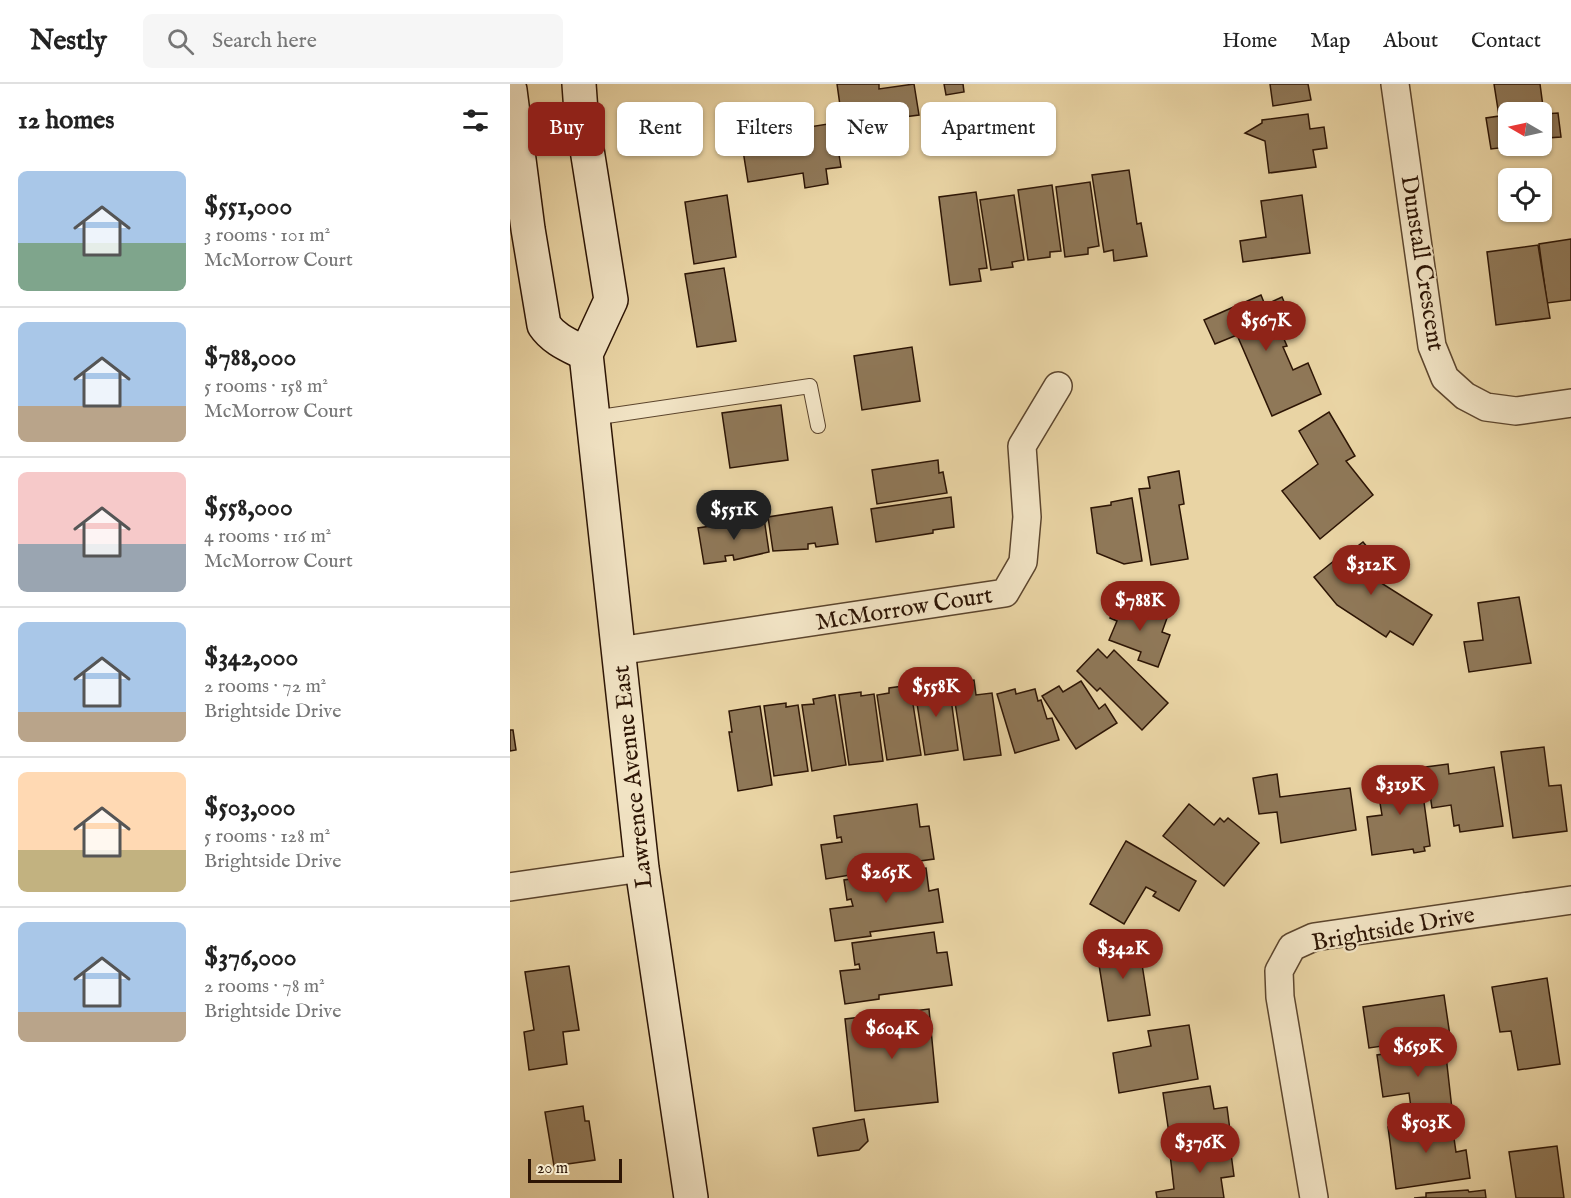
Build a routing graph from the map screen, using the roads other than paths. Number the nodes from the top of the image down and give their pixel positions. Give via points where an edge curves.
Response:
1 (579, 84) edge
2 (1395, 84) edge
3 (510, 90) edge
4 (519, 230) edge
5 (586, 354) junction
6 (1058, 386) dead end
7 (1571, 402) edge
8 (593, 418) junction
9 (818, 426) dead end
10 (618, 651) junction
11 (642, 868) junction
12 (510, 886) edge
13 (1571, 900) edge
14 (691, 1198) edge
15 (1314, 1198) edge

1 - 5 main road via 611,300
2 - 7 street, Dunstall Crescent via 1432,346 1445,378 1465,396 1486,407 1516,411
3 - 4 main road
4 - 5 main road via 544,325 556,338
5 - 8 main road, Lawrence Avenue East
6 - 10 street, McMorrow Court via 1022,446 1027,517 1023,562 1005,593
8 - 9 lane via 810,386
8 - 10 main road, Lawrence Avenue East
10 - 11 main road, Lawrence Avenue East
11 - 12 street
11 - 14 main road, Lawrence Avenue East
13 - 15 street, Brightside Drive via 1314,937 1292,947 1279,971 1280,997

